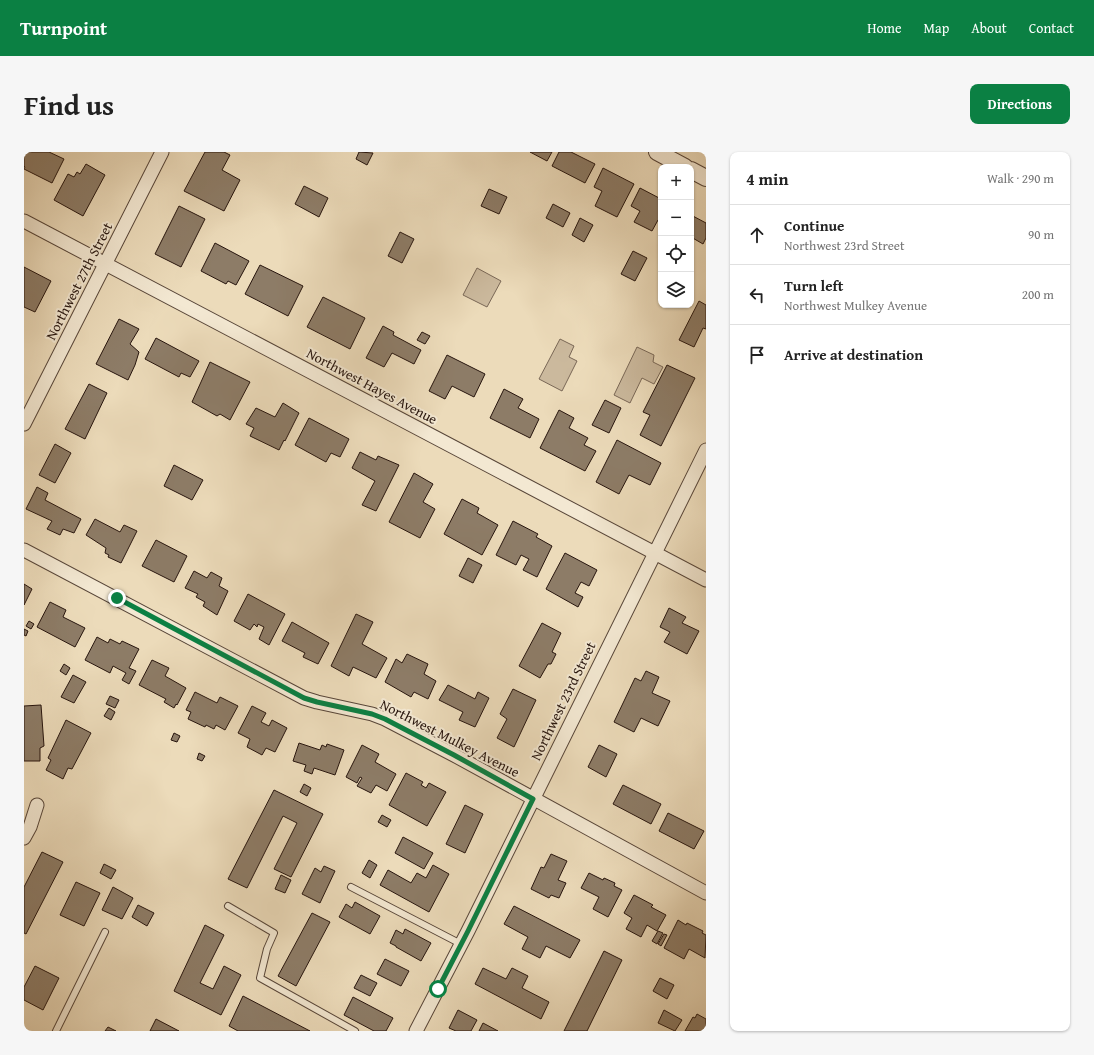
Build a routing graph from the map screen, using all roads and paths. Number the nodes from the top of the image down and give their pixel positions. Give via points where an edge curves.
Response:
1 (162, 152) edge
2 (657, 152) edge
3 (679, 164) edge
4 (694, 172) edge
5 (706, 178) edge
6 (24, 221) edge
7 (106, 264) junction
8 (24, 424) edge
9 (706, 450) edge
10 (24, 550) edge
11 (654, 553) junction
12 (706, 580) edge
13 (533, 799) junction
14 (37, 805) dead end
15 (24, 838) edge
16 (351, 887) dead end
17 (706, 893) edge
18 (228, 906) dead end
19 (105, 932) dead end
20 (461, 944) junction
21 (56, 1031) edge
22 (355, 1031) edge
23 (416, 1031) edge

1 - 7 street, Northwest 27th Street
2 - 3 street
4 - 5 street
6 - 7 street, Northwest Hayes Avenue
7 - 8 street, Northwest 27th Street
7 - 11 street, Northwest Hayes Avenue
9 - 11 street, Northwest 23rd Street
10 - 13 street, Northwest Mulkey Avenue via 304,698 385,719
11 - 12 street, Northwest Hayes Avenue
11 - 13 street, Northwest 23rd Street
13 - 17 street, Northwest Mulkey Avenue
13 - 20 street, Northwest 23rd Street
14 - 15 street
16 - 20 lane
18 - 22 lane via 274,934 267,949 260,978
19 - 21 lane
20 - 23 street, Northwest 23rd Street

